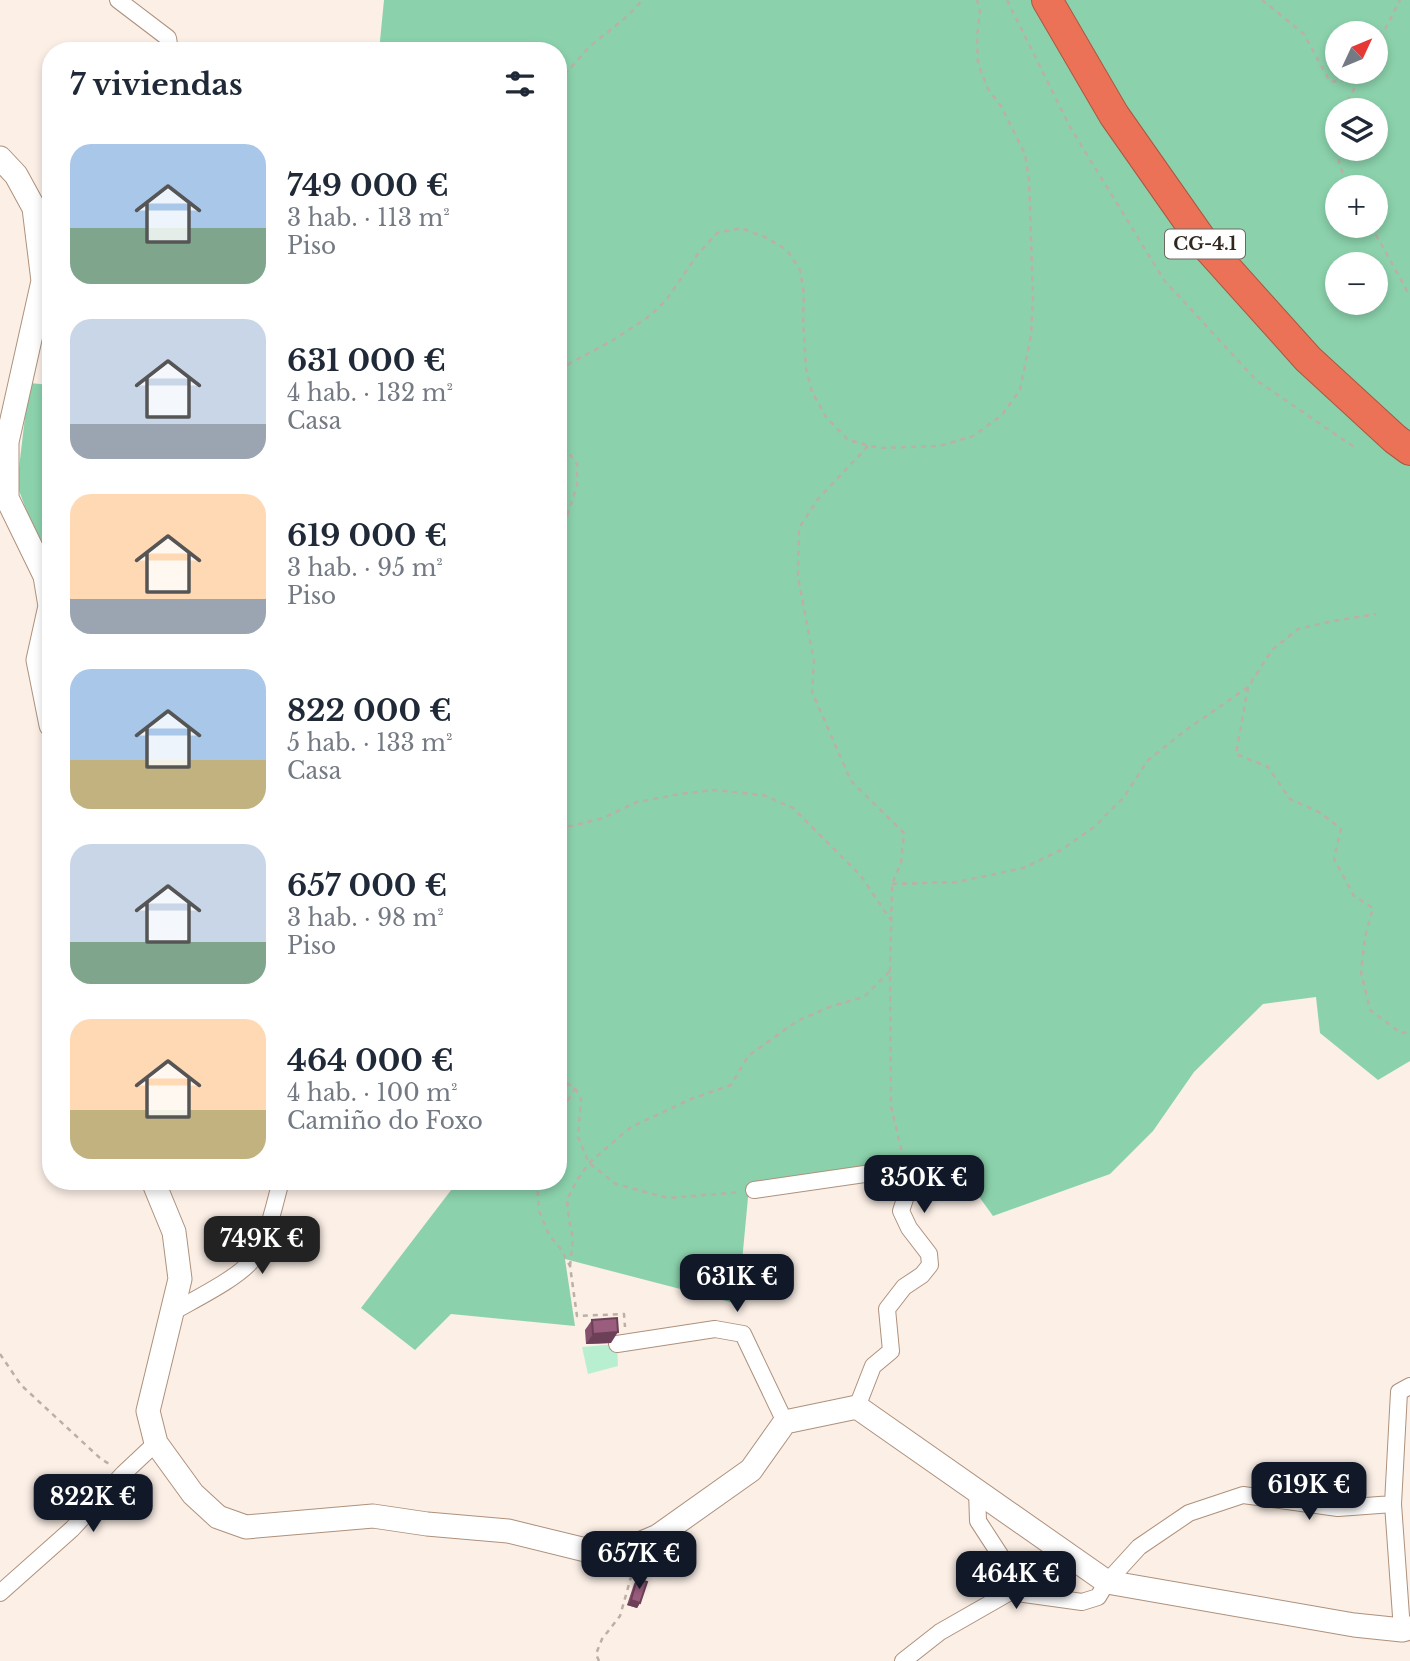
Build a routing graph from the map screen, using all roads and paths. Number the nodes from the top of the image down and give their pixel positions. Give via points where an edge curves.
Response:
1 (118, 0) edge
2 (643, 0) edge
3 (977, 0) edge
4 (1007, 0) edge
5 (1047, 0) edge
6 (1262, 0) edge
7 (1401, 0) edge
8 (1388, 24) edge
9 (169, 42) edge
10 (1325, 71) edge
11 (567, 72) edge
12 (0, 158) edge
13 (1378, 238) edge
14 (42, 273) edge
15 (42, 286) edge
16 (1410, 296) edge
17 (567, 365) edge
18 (868, 446) junction
19 (1357, 449) dead end
20 (567, 450) edge
21 (1410, 450) edge
22 (567, 516) edge
23 (42, 570) edge
24 (1376, 614) dead end
25 (42, 642) edge
26 (42, 680) edge
27 (1248, 687) junction
28 (567, 826) edge
29 (892, 884) junction
30 (891, 921) junction
31 (890, 971) junction
32 (1410, 1032) edge
33 (567, 1083) edge
34 (575, 1088) junction
35 (567, 1102) edge
36 (589, 1163) junction
37 (906, 1168) junction
38 (157, 1190) edge
39 (278, 1190) edge
40 (538, 1190) edge
41 (754, 1190) joint
42 (570, 1266) junction
43 (171, 1313) junction
44 (621, 1343) joint
45 (0, 1354) edge
46 (1410, 1386) edge
47 (857, 1407) junction
48 (785, 1422) junction
49 (156, 1443) junction
50 (124, 1473) junction
51 (977, 1491) junction
52 (1393, 1504) junction
53 (631, 1581) dead end
54 (1107, 1582) junction
55 (1010, 1592) junction
56 (0, 1593) edge
57 (1406, 1629) edge
58 (600, 1661) edge
59 (903, 1661) edge

1 - 9 street
2 - 11 path
3 - 18 path via 978,64 1025,154 1029,180 1033,297 1020,390 1002,415 973,436 939,446
4 - 19 path via 1070,127 1164,280 1256,380
5 - 21 highway, CG-4.1 via 1114,115 1203,242 1308,359
6 - 10 path via 1304,34
7 - 8 path
12 - 14 street via 16,175 34,208
13 - 16 path
15 - 23 street via 7,443 7,498
17 - 18 path via 651,316 717,233 741,228 788,250 800,270 806,368 812,392 826,418 848,440
18 - 29 path via 818,499 799,528 798,577 814,661 813,692 850,780 904,833 901,863
20 - 22 path via 577,464 577,486
24 - 27 path via 1298,629 1272,650
25 - 26 street via 38,660
27 - 29 path via 1148,760 1124,797 1094,827 1061,850 1023,868 957,882
27 - 32 path via 1236,754 1268,767 1290,799 1321,813 1341,829 1334,859 1354,896 1373,908 1361,972 1370,1010 1401,1032
28 - 30 path via 603,818 637,802 680,794 714,790 763,794 793,808 861,876
29 - 30 path
30 - 31 path
31 - 36 path via 864,997 797,1021 748,1056 731,1085 631,1126
31 - 37 path via 891,1107
33 - 34 path
34 - 35 path
34 - 36 path via 581,1099 578,1137
36 - 41 path via 616,1184 668,1198
36 - 42 path via 567,1200 573,1239
37 - 41 street
37 - 47 street via 909,1187 901,1211 929,1254 930,1265 887,1309 891,1351 873,1366
38 - 43 street via 174,1232 180,1279
39 - 43 street via 254,1257 242,1270
40 - 42 path via 539,1211 549,1235
42 - 44 path via 577,1316 624,1314
43 - 49 street via 148,1411
44 - 48 street via 715,1329 743,1334
45 - 50 path via 22,1385 101,1459
46 - 52 street via 1399,1392
47 - 48 street
47 - 51 street
48 - 49 street via 751,1470 668,1529 639,1544 598,1553 508,1531 373,1516 246,1527 218,1517 193,1494
49 - 50 street
50 - 56 street via 72,1529
51 - 54 street
51 - 55 street via 978,1521 1006,1564
52 - 54 street via 1338,1508 1243,1495 1189,1513 1139,1547
52 - 57 street
53 - 58 path via 621,1616 601,1639 596,1654
54 - 55 street via 1098,1597 1082,1602
54 - 57 street via 1354,1625
55 - 59 street via 940,1632

